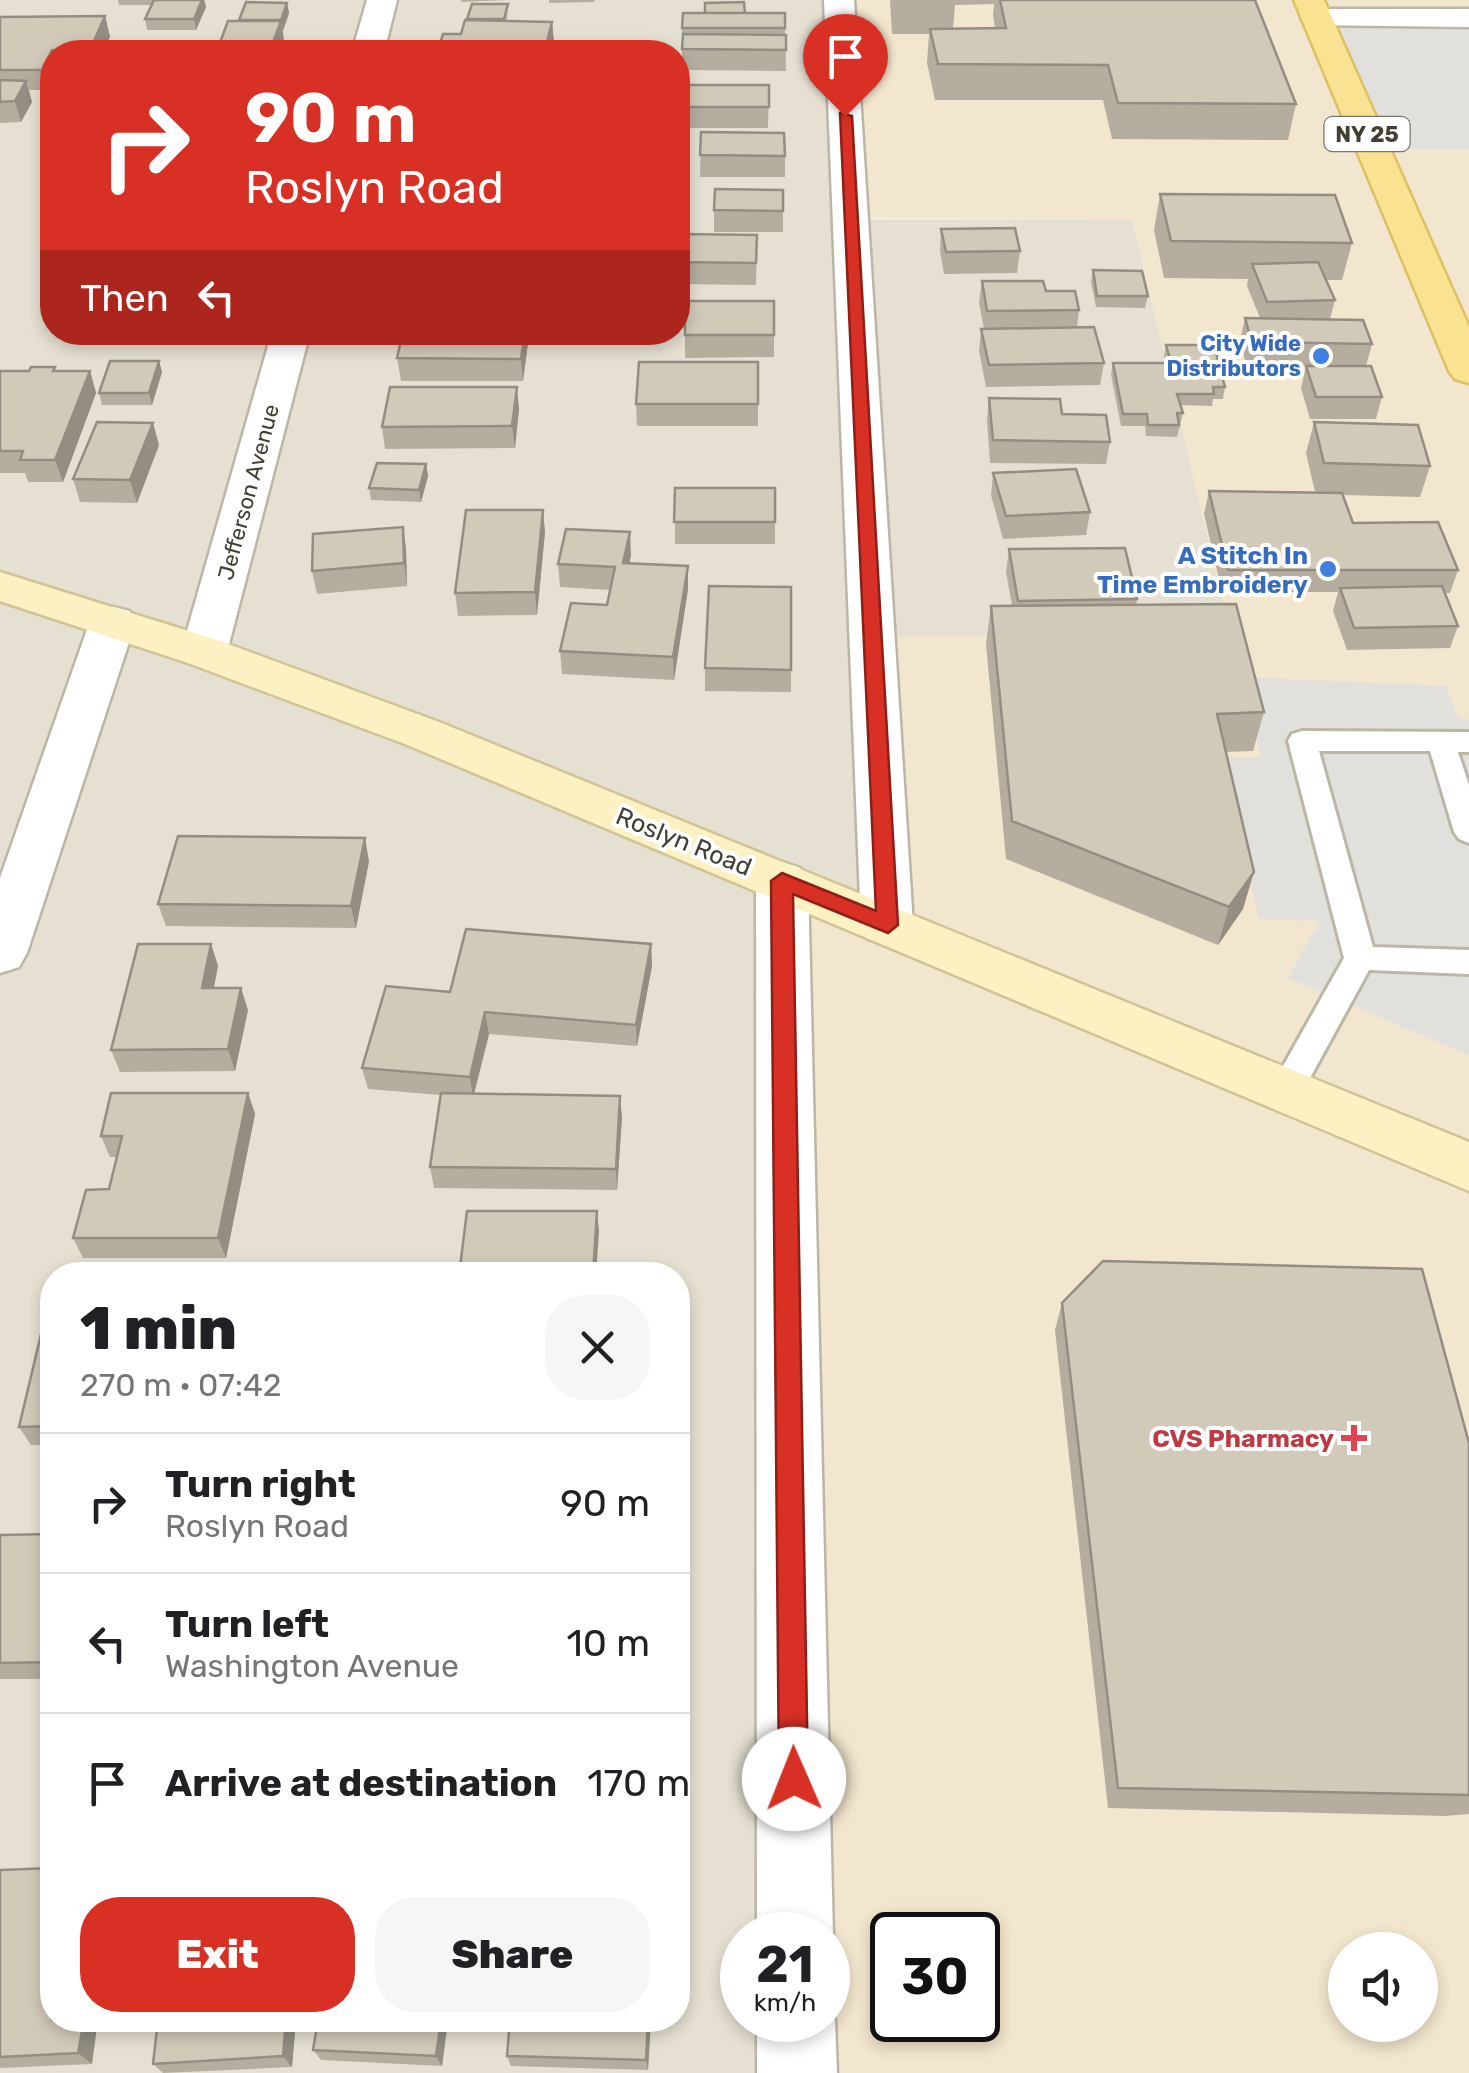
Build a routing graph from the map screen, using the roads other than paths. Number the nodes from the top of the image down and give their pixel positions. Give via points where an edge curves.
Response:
1 (382, 0) edge
2 (838, 0) edge
3 (1313, 9) edge
4 (1469, 18) edge
5 (371, 40) edge
6 (287, 345) edge
7 (1469, 372) edge
8 (0, 586) edge
9 (113, 621) junction
10 (204, 652) junction
11 (1455, 742) edge
12 (1469, 832) edge
13 (782, 881) junction
14 (888, 925) junction
15 (0, 953) edge
16 (1360, 958) junction
17 (1469, 962) edge
18 (1286, 1091) junction
19 (1469, 1167) edge
20 (795, 1912) edge
21 (796, 2042) edge
22 (797, 2073) edge

1 - 5 street
2 - 14 street
3 - 4 street
3 - 7 main road, NY 25
6 - 10 street, Jefferson Avenue
8 - 9 main road, Roslyn Road
9 - 10 main road, Roslyn Road
9 - 15 street
10 - 13 main road, Roslyn Road
11 - 12 lane
11 - 16 lane via 1302,740
13 - 14 main road, Roslyn Road
13 - 20 street
14 - 18 main road, Roslyn Road
16 - 17 lane
16 - 18 lane
18 - 19 main road, Roslyn Road
21 - 22 street

